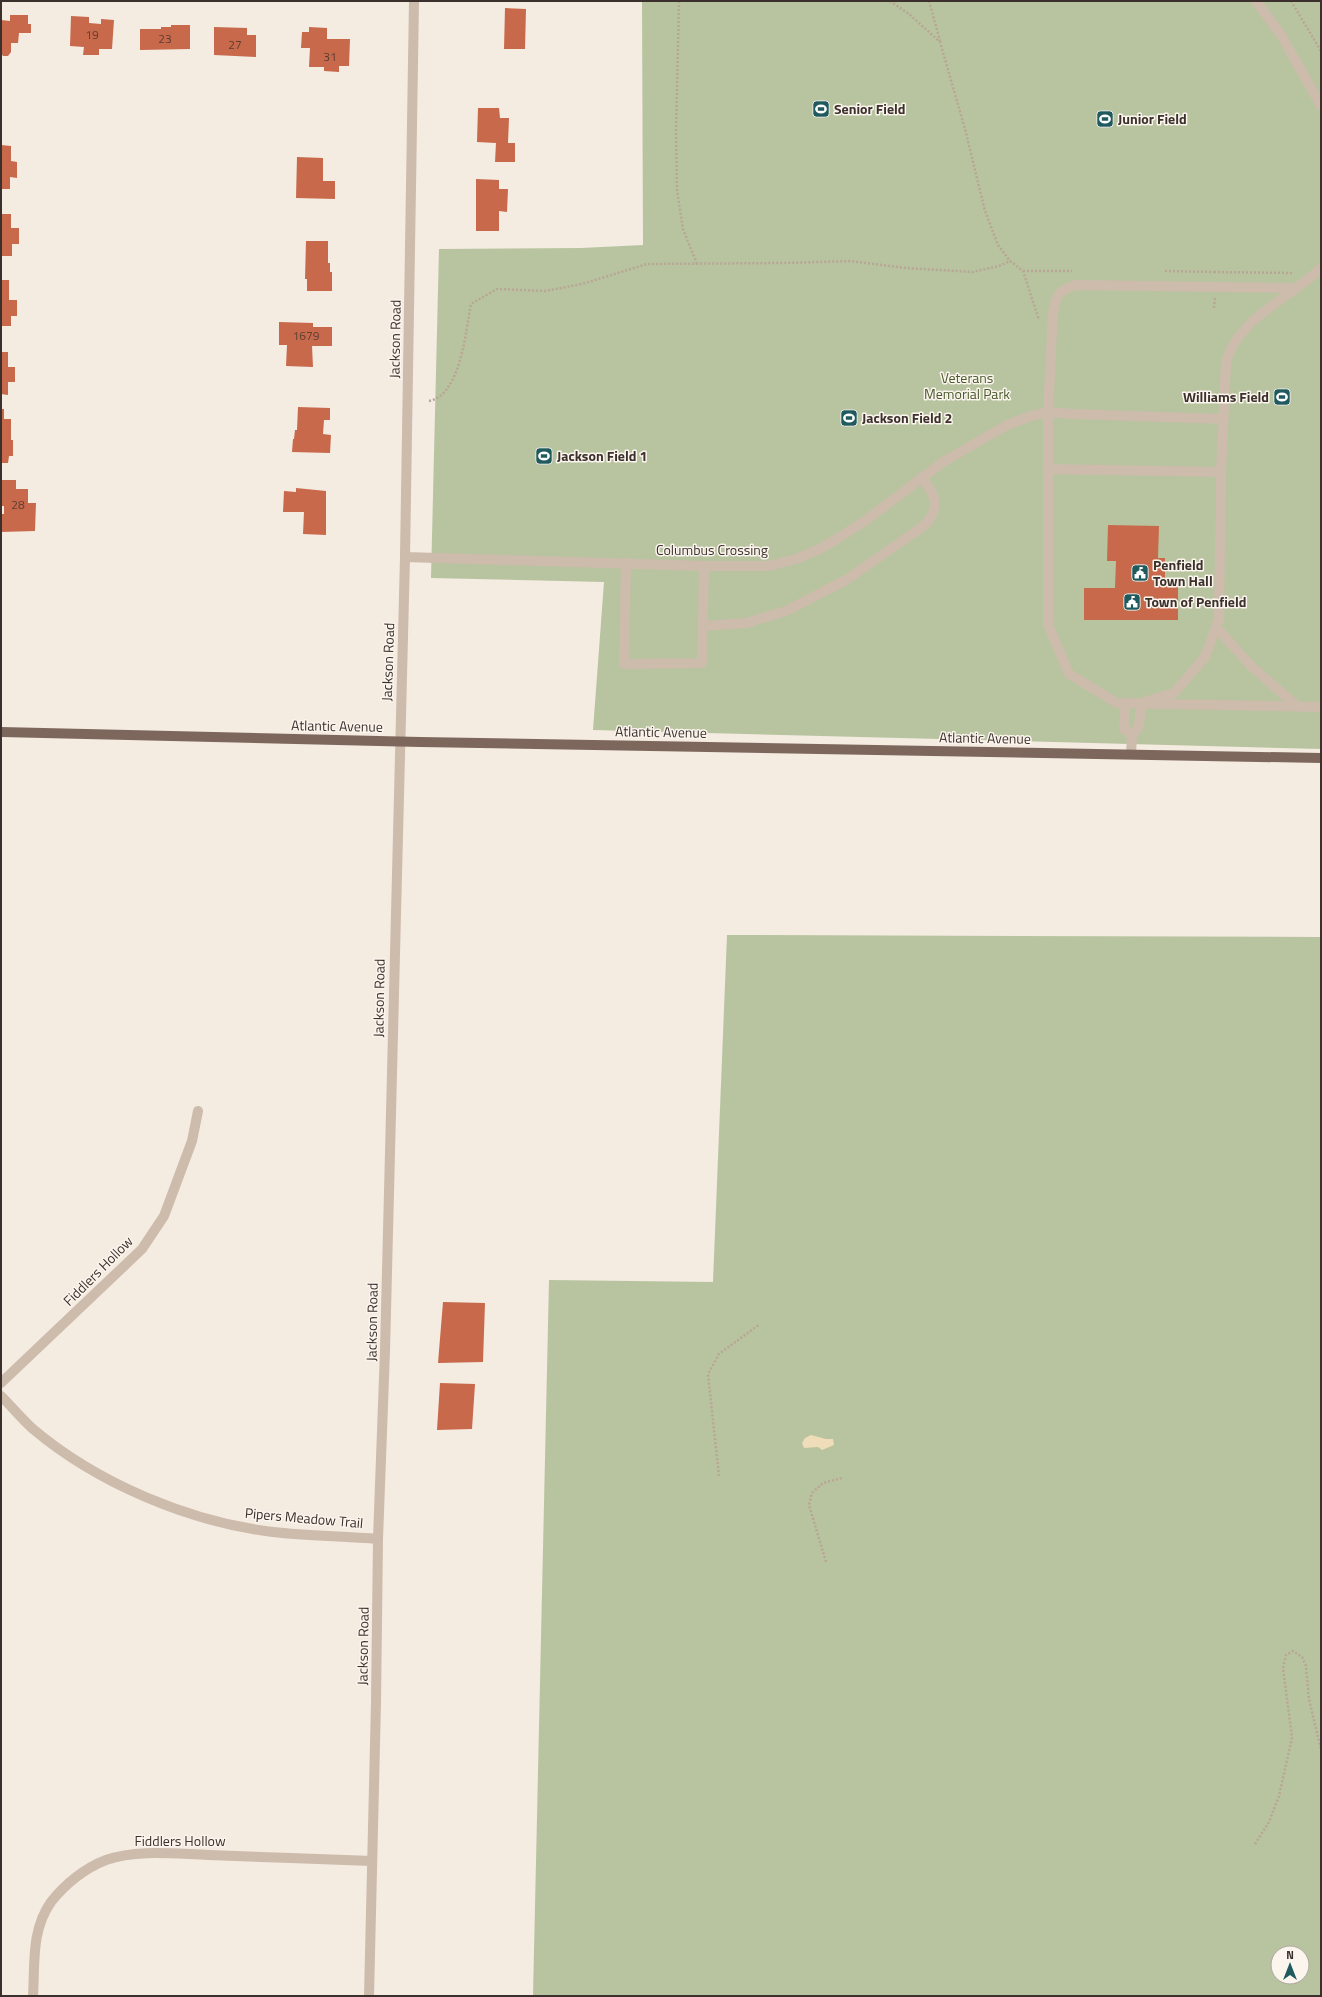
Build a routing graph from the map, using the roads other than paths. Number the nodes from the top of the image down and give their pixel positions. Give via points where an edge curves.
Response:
1 (414, 1) edge
2 (1256, 1) edge
3 (1321, 106) edge
4 (1321, 268) edge
5 (1294, 288) junction
6 (1048, 412) junction
7 (1224, 419) junction
8 (1048, 469) junction
9 (1221, 472) junction
10 (922, 477) junction
11 (405, 557) junction
12 (626, 563) junction
13 (704, 566) junction
14 (703, 626) junction
15 (1216, 627) junction
16 (1125, 703) junction
17 (1141, 703) junction
18 (1297, 706) junction
19 (1321, 707) edge
20 (1, 732) edge
21 (1132, 736) junction
22 (399, 741) junction
23 (1131, 754) junction
24 (1321, 758) edge
25 (198, 1111) dead end
26 (1, 1383) edge
27 (1, 1396) edge
28 (378, 1539) junction
29 (372, 1861) junction
30 (34, 1996) edge
31 (369, 1996) edge

1 - 11 street, Jackson Road
2 - 3 street via 1281,35
4 - 5 street
5 - 6 street via 1076,285 1066,288 1055,299
5 - 7 street via 1266,310 1230,347 1226,362
6 - 7 street
6 - 8 street
6 - 10 street, Columbus Crossing via 1007,425 942,462
7 - 9 street
8 - 9 street
8 - 16 street via 1048,624 1069,674 1117,703
9 - 15 street via 1219,618
10 - 13 street, Columbus Crossing via 862,523 822,548 796,559 769,566
10 - 14 street via 935,498 934,513 925,525 846,580 786,611 746,623
11 - 12 street, Columbus Crossing
11 - 22 street, Jackson Road
12 - 13 street, Columbus Crossing
12 - 14 street via 624,664 702,663
13 - 14 street
15 - 17 street via 1205,657 1174,693
15 - 18 street via 1251,666
16 - 17 street
16 - 21 street via 1124,729
17 - 18 street
17 - 21 street via 1139,726
18 - 19 street
20 - 22 main road, Atlantic Avenue
21 - 23 street
22 - 23 main road, Atlantic Avenue
22 - 28 street, Jackson Road via 385,1351
23 - 24 main road, Atlantic Avenue
25 - 26 street, Fiddlers Hollow via 192,1141 164,1216 142,1250
27 - 28 street, Pipers Meadow Trail via 33,1429 84,1465 122,1486 166,1505 217,1522 272,1532
28 - 29 street, Jackson Road
29 - 30 street, Fiddlers Hollow via 132,1854 106,1861 84,1872 66,1886 51,1903 34,1946
29 - 31 street, Jackson Road

